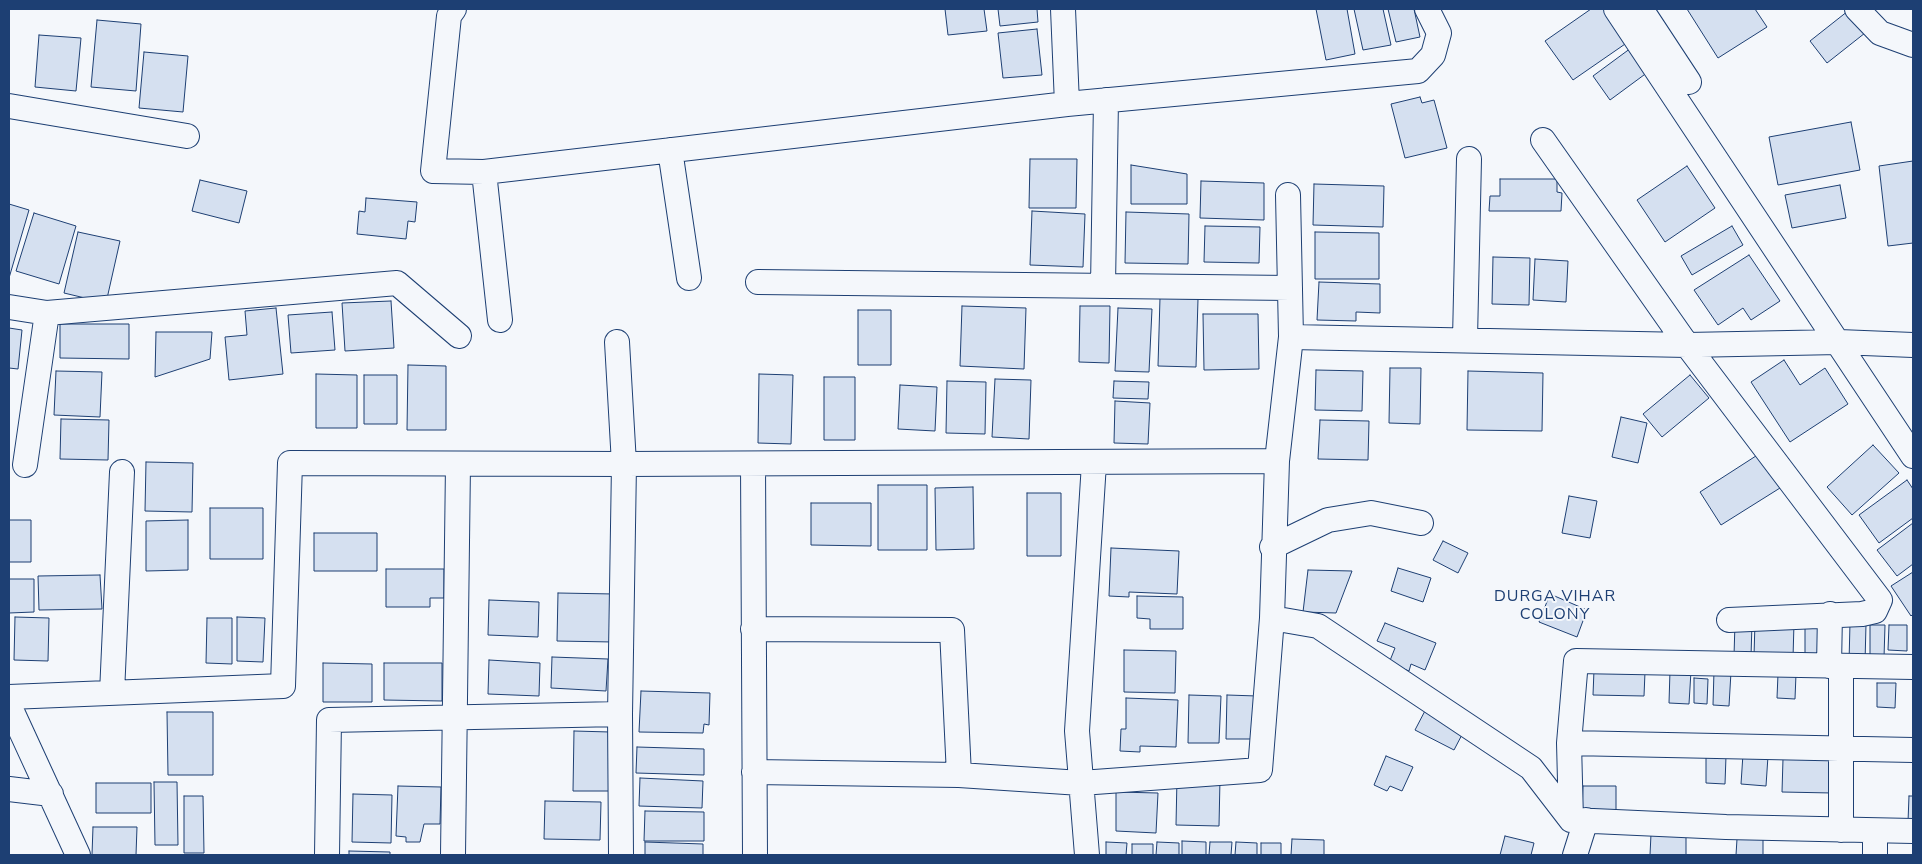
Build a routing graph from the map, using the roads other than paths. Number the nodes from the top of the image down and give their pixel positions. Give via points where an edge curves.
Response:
1 (454, 9) edge
2 (1063, 9) edge
3 (1427, 9) edge
4 (1616, 9) edge
5 (1641, 9) edge
6 (1857, 9) edge
7 (1913, 45) edge
8 (1689, 82) dead end
9 (1106, 100) junction
10 (1067, 104) junction
11 (9, 106) edge
12 (187, 136) dead end
13 (1543, 140) dead end
14 (670, 150) junction
15 (1469, 159) dead end
16 (484, 172) junction
17 (1288, 195) dead end
18 (689, 278) dead end
19 (758, 282) dead end
20 (1103, 286) junction
21 (1290, 288) junction
22 (9, 307) edge
23 (47, 313) junction
24 (500, 320) dead end
25 (459, 336) dead end
26 (1291, 337) junction
27 (1465, 339) junction
28 (617, 342) dead end
29 (1839, 342) junction
30 (1687, 345) junction
31 (1913, 345) edge
32 (1913, 456) edge
33 (1277, 461) junction
34 (1094, 463) junction
35 (458, 464) junction
36 (624, 464) junction
37 (753, 464) junction
38 (25, 465) dead end
39 (122, 472) dead end
40 (1421, 524) dead end
41 (1272, 547) junction
42 (1830, 614) junction
43 (1272, 618) junction
44 (1729, 620) dead end
45 (754, 629) junction
46 (1835, 666) junction
47 (1913, 667) edge
48 (112, 693) junction
49 (9, 697) edge
50 (9, 705) edge
51 (620, 714) junction
52 (454, 718) junction
53 (1569, 743) junction
54 (1841, 748) junction
55 (1913, 750) edge
56 (754, 772) junction
57 (959, 775) junction
58 (1081, 783) junction
59 (9, 789) edge
60 (51, 794) junction
61 (1578, 820) junction
62 (1842, 830) junction
63 (1875, 831) junction
64 (1913, 831) edge
65 (78, 855) edge
66 (327, 855) edge
67 (453, 855) edge
68 (621, 855) edge
69 (755, 855) edge
70 (1087, 855) edge
71 (1575, 855) edge
72 (1875, 855) edge

1 - 16 street via 449,16 433,171
2 - 10 street
3 - 9 street via 1439,33 1433,55 1418,72
4 - 29 street
5 - 8 street
6 - 7 street via 1880,33
9 - 10 street
9 - 20 street
10 - 14 street
11 - 12 street
13 - 30 street
14 - 16 street
14 - 18 street
15 - 27 street
16 - 24 street
17 - 21 street
19 - 20 street
20 - 21 street
21 - 26 street
22 - 23 street
23 - 25 street via 397,283
23 - 38 street
26 - 27 street
26 - 33 street
27 - 30 street
28 - 36 street
29 - 30 street
29 - 31 street
29 - 32 street
30 - 42 street via 1880,600 1875,610 1862,614
33 - 34 street
33 - 41 street
34 - 37 street
34 - 58 street via 1078,732
35 - 36 street
35 - 48 street via 290,462 283,686
35 - 52 street
36 - 37 street
36 - 51 street
37 - 45 street
39 - 48 street
40 - 41 street via 1371,513 1328,520
41 - 43 street
42 - 44 street
42 - 46 street
43 - 58 street via 1260,770
43 - 61 street via 1318,626 1531,768
45 - 56 street
45 - 57 street via 952,630
46 - 47 street
46 - 53 street via 1576,660
46 - 54 street
48 - 49 street
50 - 60 street
51 - 52 street
51 - 68 street
52 - 66 street via 329,720
52 - 67 street
53 - 54 street
53 - 61 street
54 - 55 street
54 - 62 street
56 - 57 street
56 - 69 street
57 - 58 street
58 - 70 street
59 - 60 street
60 - 65 street
61 - 62 street
61 - 71 street
62 - 63 street
63 - 64 street
63 - 72 street

